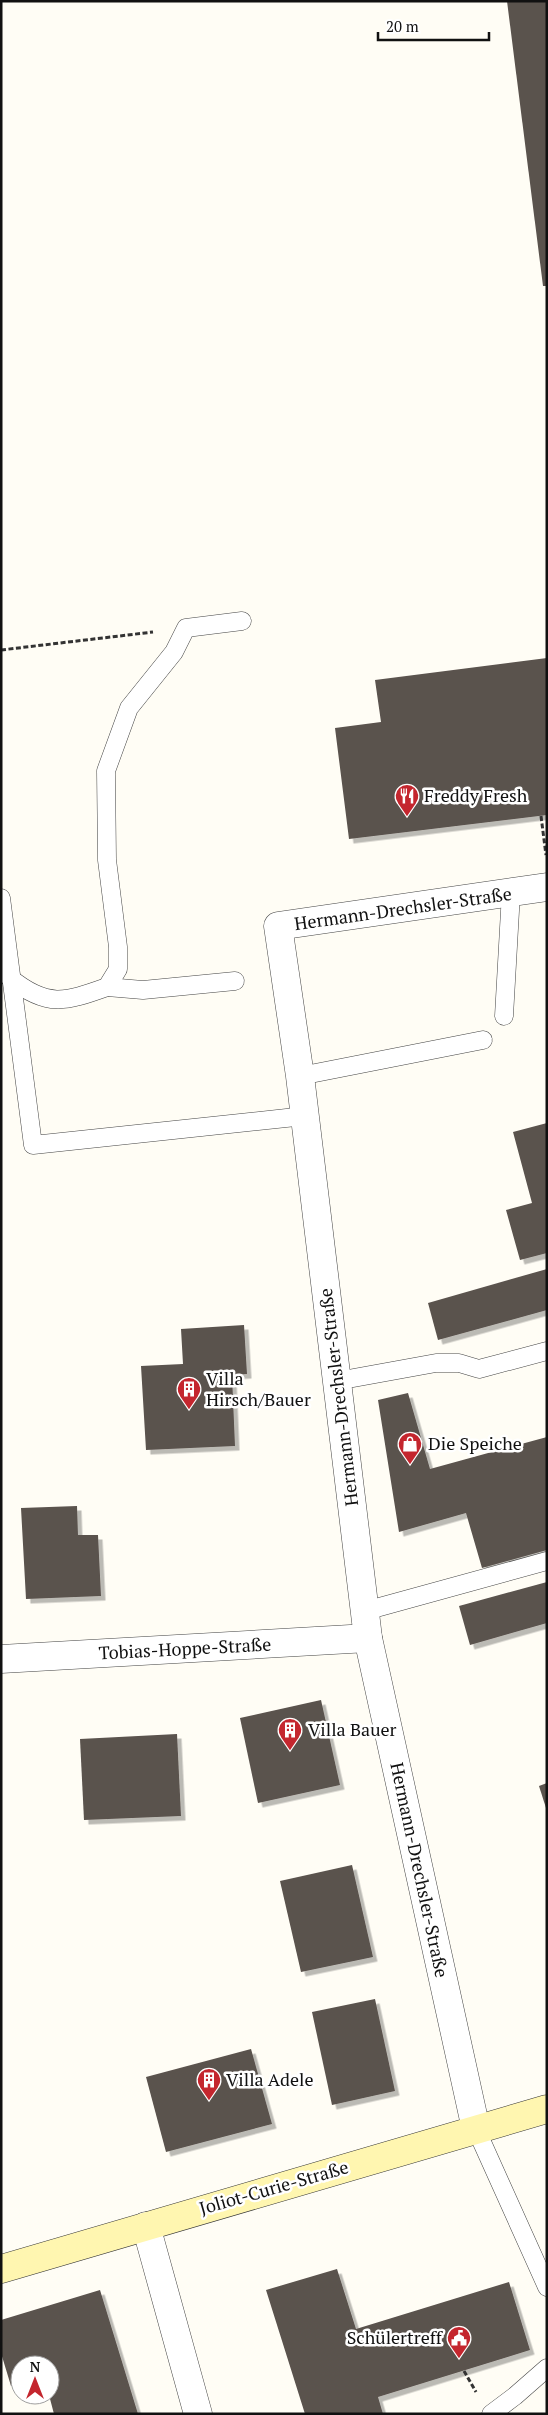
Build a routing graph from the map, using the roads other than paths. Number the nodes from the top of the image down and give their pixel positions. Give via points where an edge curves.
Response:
1 (242, 621) dead end
2 (547, 887) edge
3 (511, 893) junction
4 (1, 898) edge
5 (10, 978) junction
6 (235, 982) dead end
7 (107, 987) junction
8 (504, 1016) dead end
9 (483, 1040) dead end
10 (300, 1076) junction
11 (305, 1116) junction
12 (547, 1351) edge
13 (337, 1381) junction
14 (547, 1561) edge
15 (365, 1611) junction
16 (368, 1638) junction
17 (1, 1659) edge
18 (547, 2109) edge
19 (476, 2129) junction
20 (146, 2226) junction
21 (1, 2269) edge
22 (547, 2287) edge
23 (547, 2368) edge
24 (198, 2414) edge
25 (491, 2414) edge

1 - 7 lane via 186,628 174,652 129,708 106,770 107,860 118,948 118,968
2 - 3 street, Hermann-Drechsler-Straße
3 - 8 lane
3 - 10 street, Hermann-Drechsler-Straße via 278,926
4 - 5 lane
5 - 7 lane via 28,993 57,1000 79,997
5 - 11 lane via 33,1145
6 - 7 lane via 143,990
9 - 10 lane
10 - 11 street, Hermann-Drechsler-Straße
11 - 13 street, Hermann-Drechsler-Straße
12 - 13 lane via 479,1369 459,1363 436,1363
13 - 15 street, Hermann-Drechsler-Straße
14 - 15 lane
15 - 16 street, Hermann-Drechsler-Straße
16 - 17 street, Tobias-Hoppe-Straße
16 - 19 street, Hermann-Drechsler-Straße
18 - 19 main road, Joliot-Curie-Straße
19 - 20 main road, Joliot-Curie-Straße
19 - 22 lane
20 - 21 main road, Joliot-Curie-Straße
20 - 24 street
23 - 25 lane

